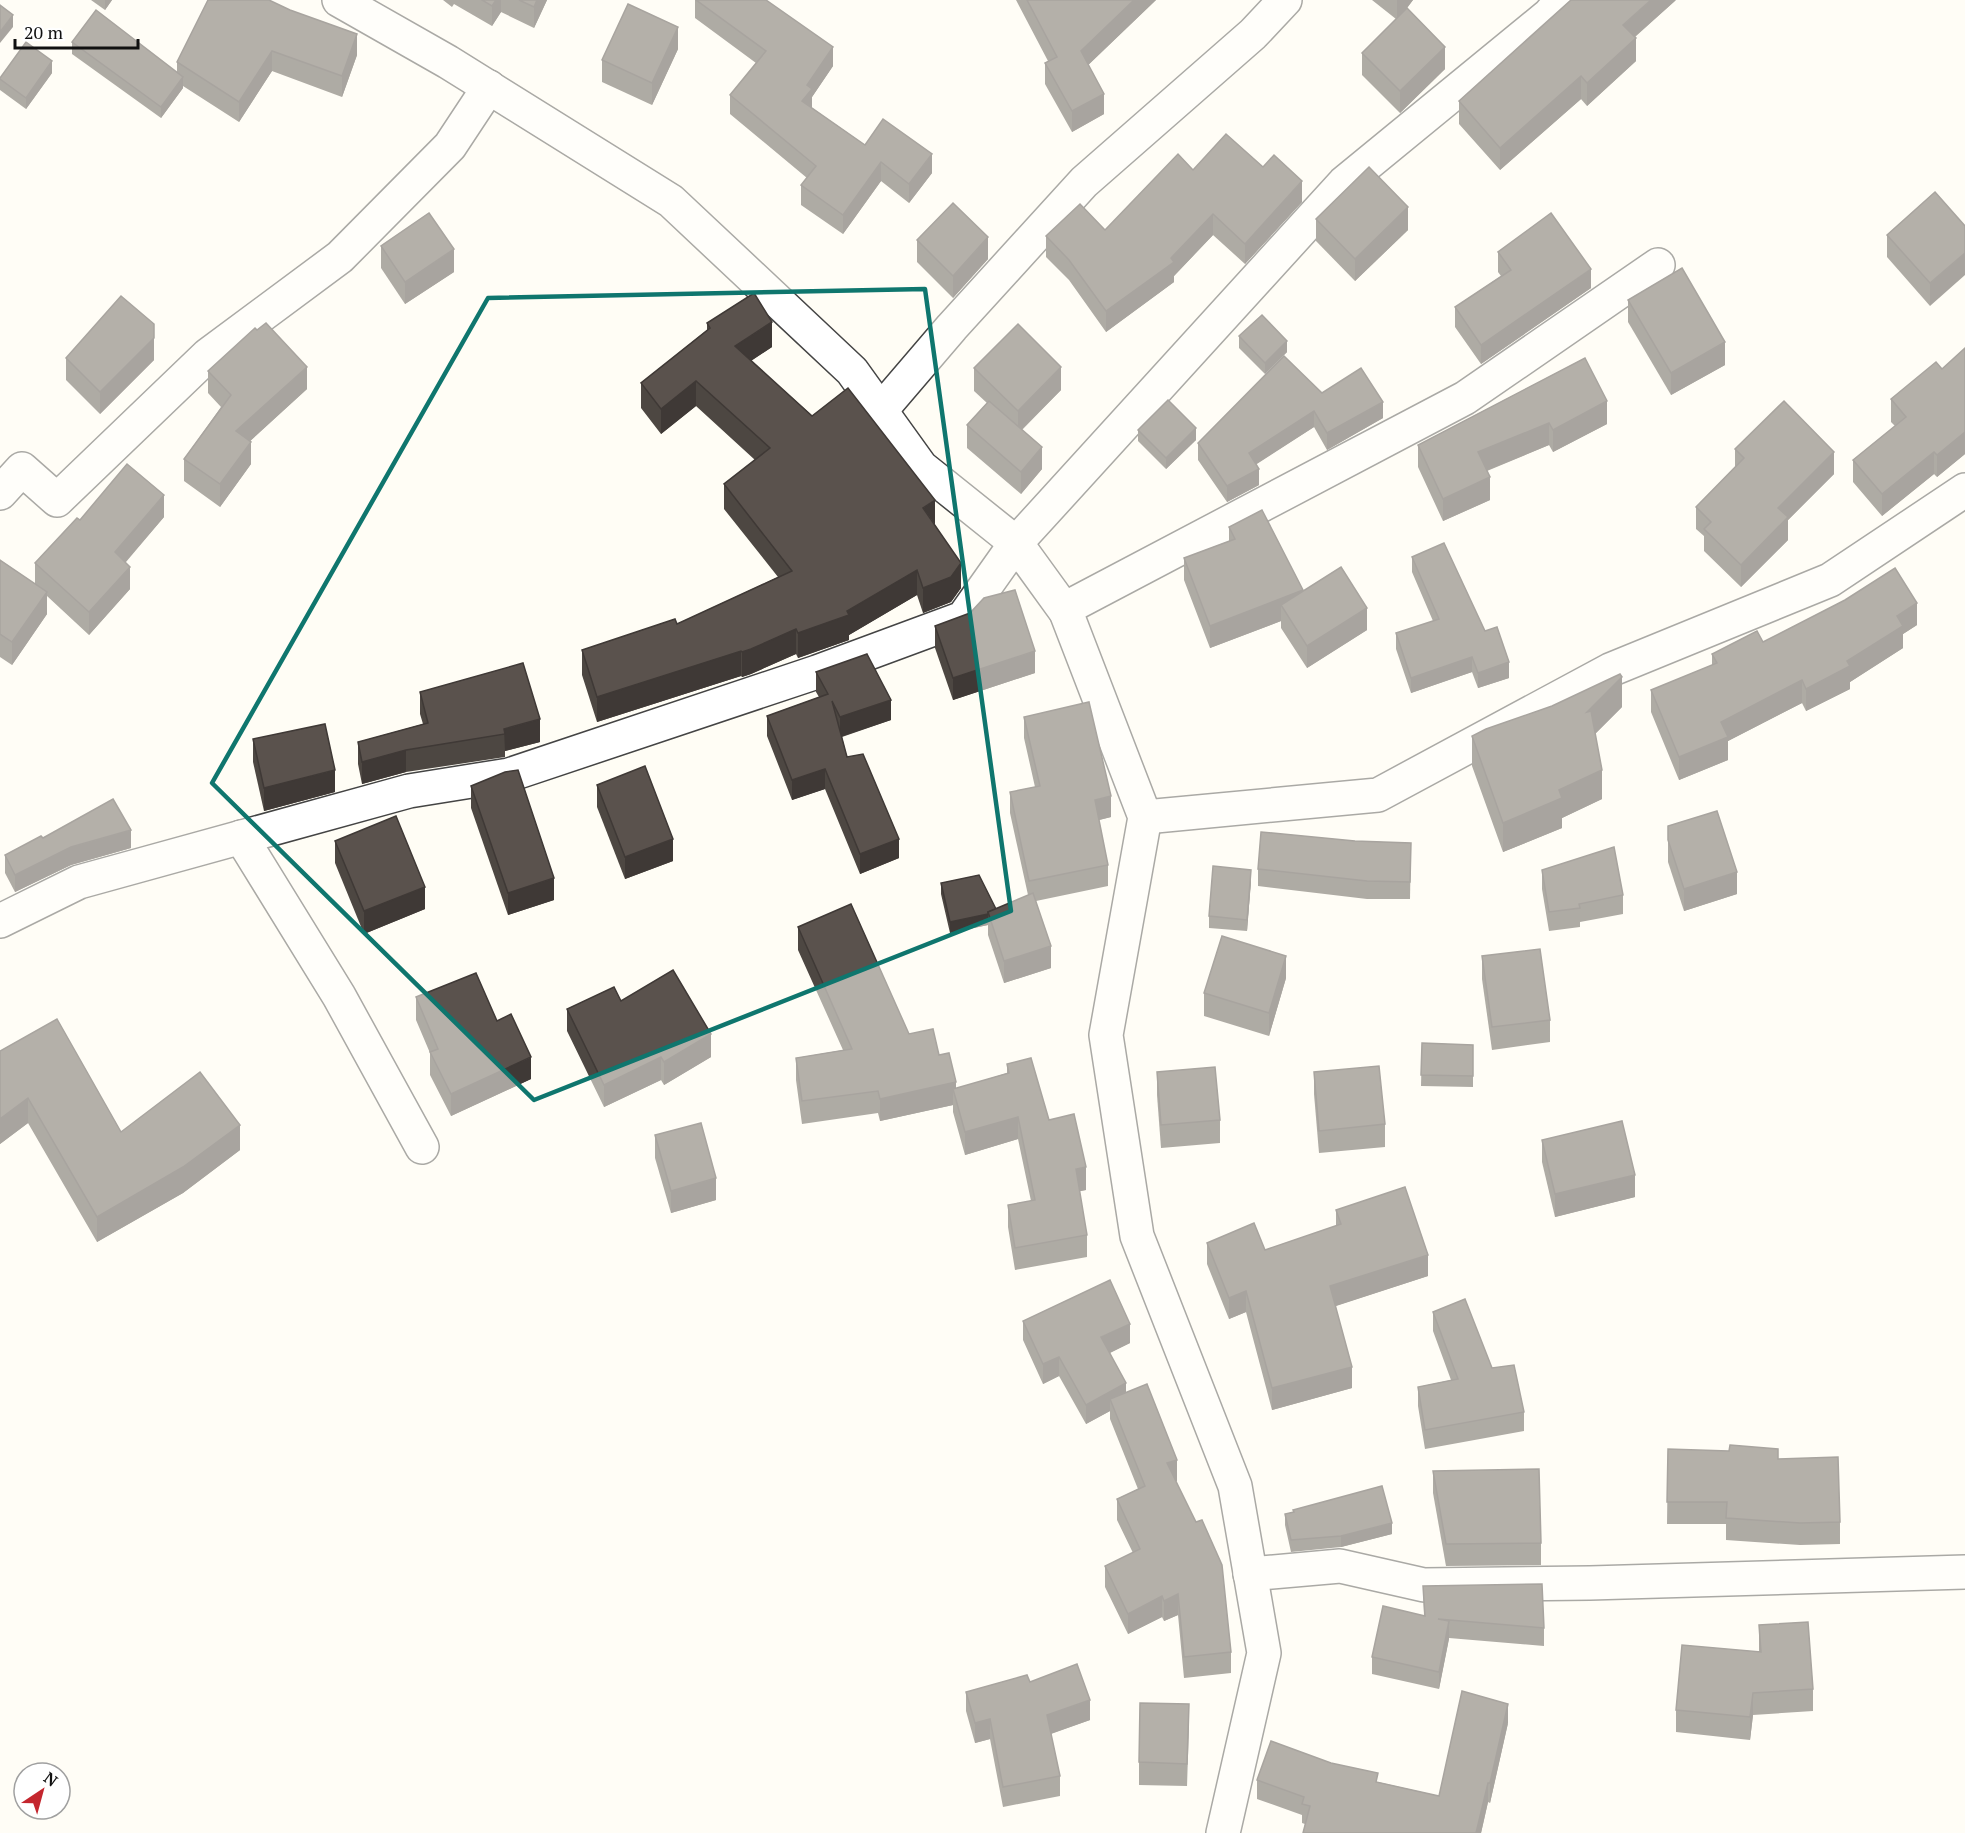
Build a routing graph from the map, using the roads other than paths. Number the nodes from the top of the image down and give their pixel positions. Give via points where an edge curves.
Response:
1 (339, 0) edge
2 (1285, 0) edge
3 (1562, 0) edge
4 (489, 87) junction
5 (1658, 265) dead end
6 (881, 410) junction
7 (1965, 490) edge
8 (0, 494) edge
9 (1016, 543) junction
10 (1066, 612) junction
11 (1145, 817) junction
12 (242, 837) junction
13 (0, 921) edge
14 (422, 1147) dead end
15 (1965, 1572) edge
16 (1250, 1574) junction
17 (1223, 1833) edge

1 - 4 street
2 - 6 street via 1253,34 1084,183
3 - 9 street via 1549,15 1344,183
4 - 6 street via 671,201 852,370
4 - 8 street via 450,146 340,257 208,355 57,500 22,469
5 - 10 street via 1465,398 1072,605
6 - 9 street via 921,467
7 - 11 street via 1830,580 1610,670 1378,795
9 - 10 street
9 - 12 street via 963,618 817,672 509,775 410,791
10 - 11 street
11 - 16 street via 1106,1035 1137,1236 1235,1486
12 - 13 street via 79,882
12 - 14 street via 339,996
15 - 16 street via 1424,1585 1340,1566
16 - 17 street via 1264,1653

